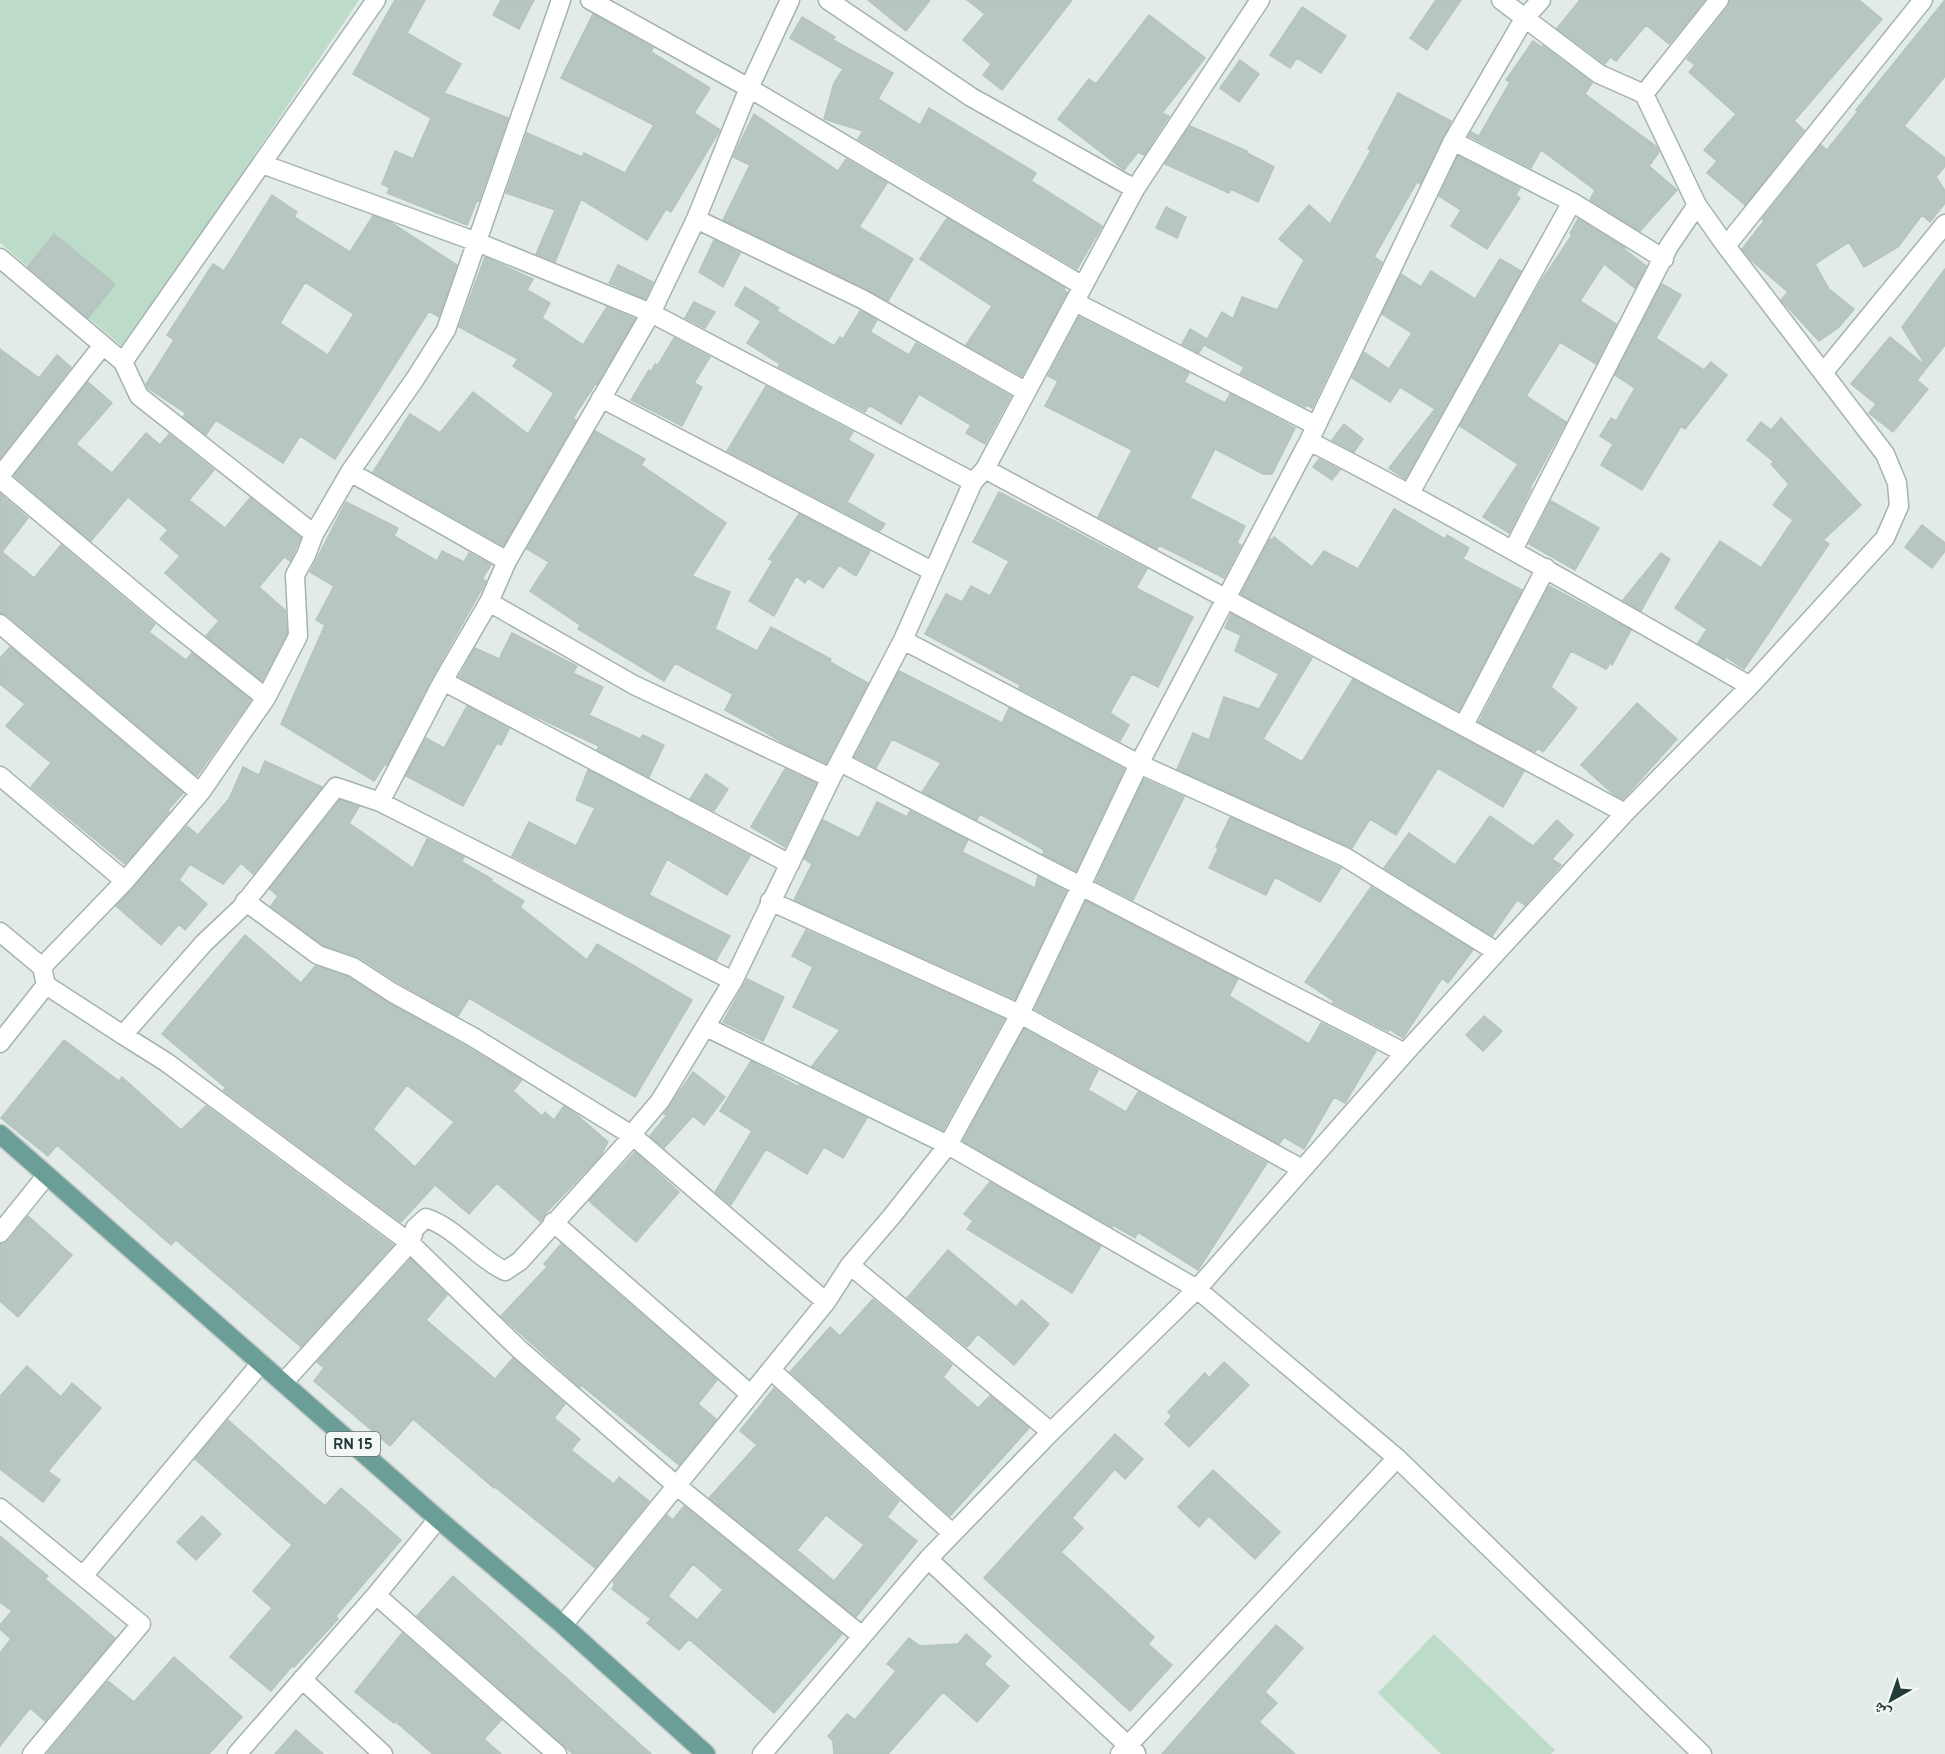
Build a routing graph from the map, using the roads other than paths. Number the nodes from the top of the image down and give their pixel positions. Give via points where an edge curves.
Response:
1 (376, 0) edge
2 (561, 0) edge
3 (590, 0) edge
4 (790, 0) edge
5 (828, 0) edge
6 (1260, 0) edge
7 (1501, 0) edge
8 (1541, 0) edge
9 (1719, 0) edge
10 (1923, 0) edge
11 (1524, 20) junction
12 (750, 88) junction
13 (1644, 94) junction
14 (1453, 141) junction
15 (262, 164) junction
16 (1136, 189) junction
17 (1572, 202) junction
18 (1697, 205) junction
19 (696, 219) junction
20 (1945, 224) edge
21 (477, 242) junction
22 (1726, 246) junction
23 (0, 258) edge
24 (1664, 259) junction
25 (1079, 294) junction
26 (651, 313) junction
27 (103, 345) junction
28 (123, 362) junction
29 (1823, 373) junction
30 (1025, 391) junction
31 (601, 398) junction
32 (1312, 433) junction
33 (350, 472) junction
34 (979, 476) junction
35 (0, 477) edge
36 (1410, 493) junction
37 (314, 534) junction
38 (1513, 550) junction
39 (507, 561) junction
40 (1546, 568) junction
41 (932, 571) junction
42 (1227, 597) junction
43 (489, 602) junction
44 (0, 624) edge
45 (903, 640) junction
46 (443, 681) junction
47 (1750, 686) junction
48 (266, 698) junction
49 (1464, 724) junction
50 (1139, 764) junction
51 (836, 770) junction
52 (0, 776) edge
53 (200, 794) junction
54 (380, 802) junction
55 (1625, 813) junction
56 (790, 864) junction
57 (124, 881) junction
58 (1081, 888) junction
59 (245, 901) junction
60 (770, 901) junction
61 (0, 933) edge
62 (1497, 952) junction
63 (44, 976) junction
64 (733, 981) junction
65 (1020, 1014) junction
66 (706, 1028) junction
67 (123, 1035) junction
68 (0, 1042) edge
69 (1405, 1053) junction
70 (0, 1134) edge
71 (633, 1137) junction
72 (948, 1145) junction
73 (1302, 1169) junction
74 (46, 1176) junction
75 (553, 1222) junction
76 (0, 1233) edge
77 (410, 1243) junction
78 (850, 1265) junction
79 (1197, 1288) junction
80 (826, 1302) junction
81 (261, 1363) junction
82 (771, 1370) junction
83 (284, 1382) junction
84 (750, 1394) junction
85 (1051, 1432) junction
86 (1397, 1458) junction
87 (677, 1486) junction
88 (0, 1508) edge
89 (438, 1519) junction
90 (952, 1533) junction
91 (928, 1559) junction
92 (83, 1576) junction
93 (376, 1595) junction
94 (563, 1625) junction
95 (862, 1636) junction
96 (302, 1679) junction
97 (1128, 1751) edge
98 (32, 1754) edge
99 (237, 1754) edge
100 (383, 1754) edge
101 (557, 1754) edge
102 (706, 1754) edge
103 (762, 1754) edge
104 (1702, 1754) edge

1 - 15 street
2 - 21 street
3 - 12 street
4 - 12 street
5 - 16 street via 971,97
6 - 16 street
7 - 11 street
8 - 11 street
9 - 13 street
10 - 22 street
11 - 13 street via 1599,74
11 - 14 street
12 - 19 street
12 - 25 street
13 - 18 street
14 - 17 street
14 - 32 street
15 - 21 street
15 - 28 street
16 - 25 street
17 - 24 street
17 - 36 street
18 - 22 street
18 - 24 street
19 - 26 street
19 - 30 street via 862,299
20 - 29 street
21 - 26 street
21 - 33 street via 446,330
22 - 29 street
23 - 27 street
24 - 38 street
25 - 30 street
25 - 32 street
26 - 31 street
26 - 34 street
27 - 28 street
27 - 35 street
28 - 37 street via 139,396
29 - 47 street via 1885,454 1897,483 1899,506 1885,537
30 - 34 street
31 - 39 street
31 - 41 street
32 - 36 street
32 - 42 street
33 - 37 street
33 - 39 street
34 - 41 street
34 - 42 street
35 - 48 street
36 - 38 street
37 - 48 street via 295,574 298,636
38 - 40 street
39 - 43 street
40 - 47 street
40 - 49 street
41 - 45 street
42 - 49 street
42 - 50 street
43 - 46 street
43 - 51 street via 634,685
44 - 53 street
45 - 50 street
45 - 51 street
46 - 54 street
46 - 56 street
47 - 55 street
48 - 53 street
49 - 55 street
50 - 58 street
50 - 62 street via 1345,857
51 - 56 street
51 - 58 street
52 - 57 street
53 - 57 street
54 - 59 street via 336,787
54 - 64 street
55 - 62 street
56 - 60 street
57 - 63 street
58 - 65 street
58 - 69 street
59 - 67 street
59 - 71 street via 318,955 353,967
60 - 64 street
60 - 65 street
61 - 63 street
62 - 69 street
63 - 67 street
63 - 68 street
64 - 66 street
65 - 72 street
65 - 73 street
66 - 71 street
66 - 72 street
67 - 77 street via 166,1062
69 - 73 street
70 - 74 main road, RN 15
71 - 75 street
71 - 80 street
72 - 78 street
72 - 79 street
73 - 79 street
74 - 76 street
74 - 81 main road, RN 15
75 - 77 street via 520,1261 505,1270 489,1263 440,1223 426,1218 415,1228
75 - 84 street
77 - 83 street
77 - 87 street via 519,1349
78 - 80 street
78 - 85 street
79 - 85 street
79 - 86 street
80 - 82 street
81 - 83 main road, RN 15
81 - 92 street
82 - 84 street
82 - 90 street
83 - 89 main road, RN 15
84 - 87 street
85 - 90 street
86 - 97 street
86 - 104 street
87 - 94 street
87 - 95 street
88 - 92 street
89 - 93 street
89 - 94 main road, RN 15
90 - 91 street
91 - 95 street
91 - 97 street
92 - 98 street via 141,1624
93 - 96 street
93 - 101 street
94 - 102 main road, RN 15
95 - 103 street
96 - 99 street
96 - 100 street

